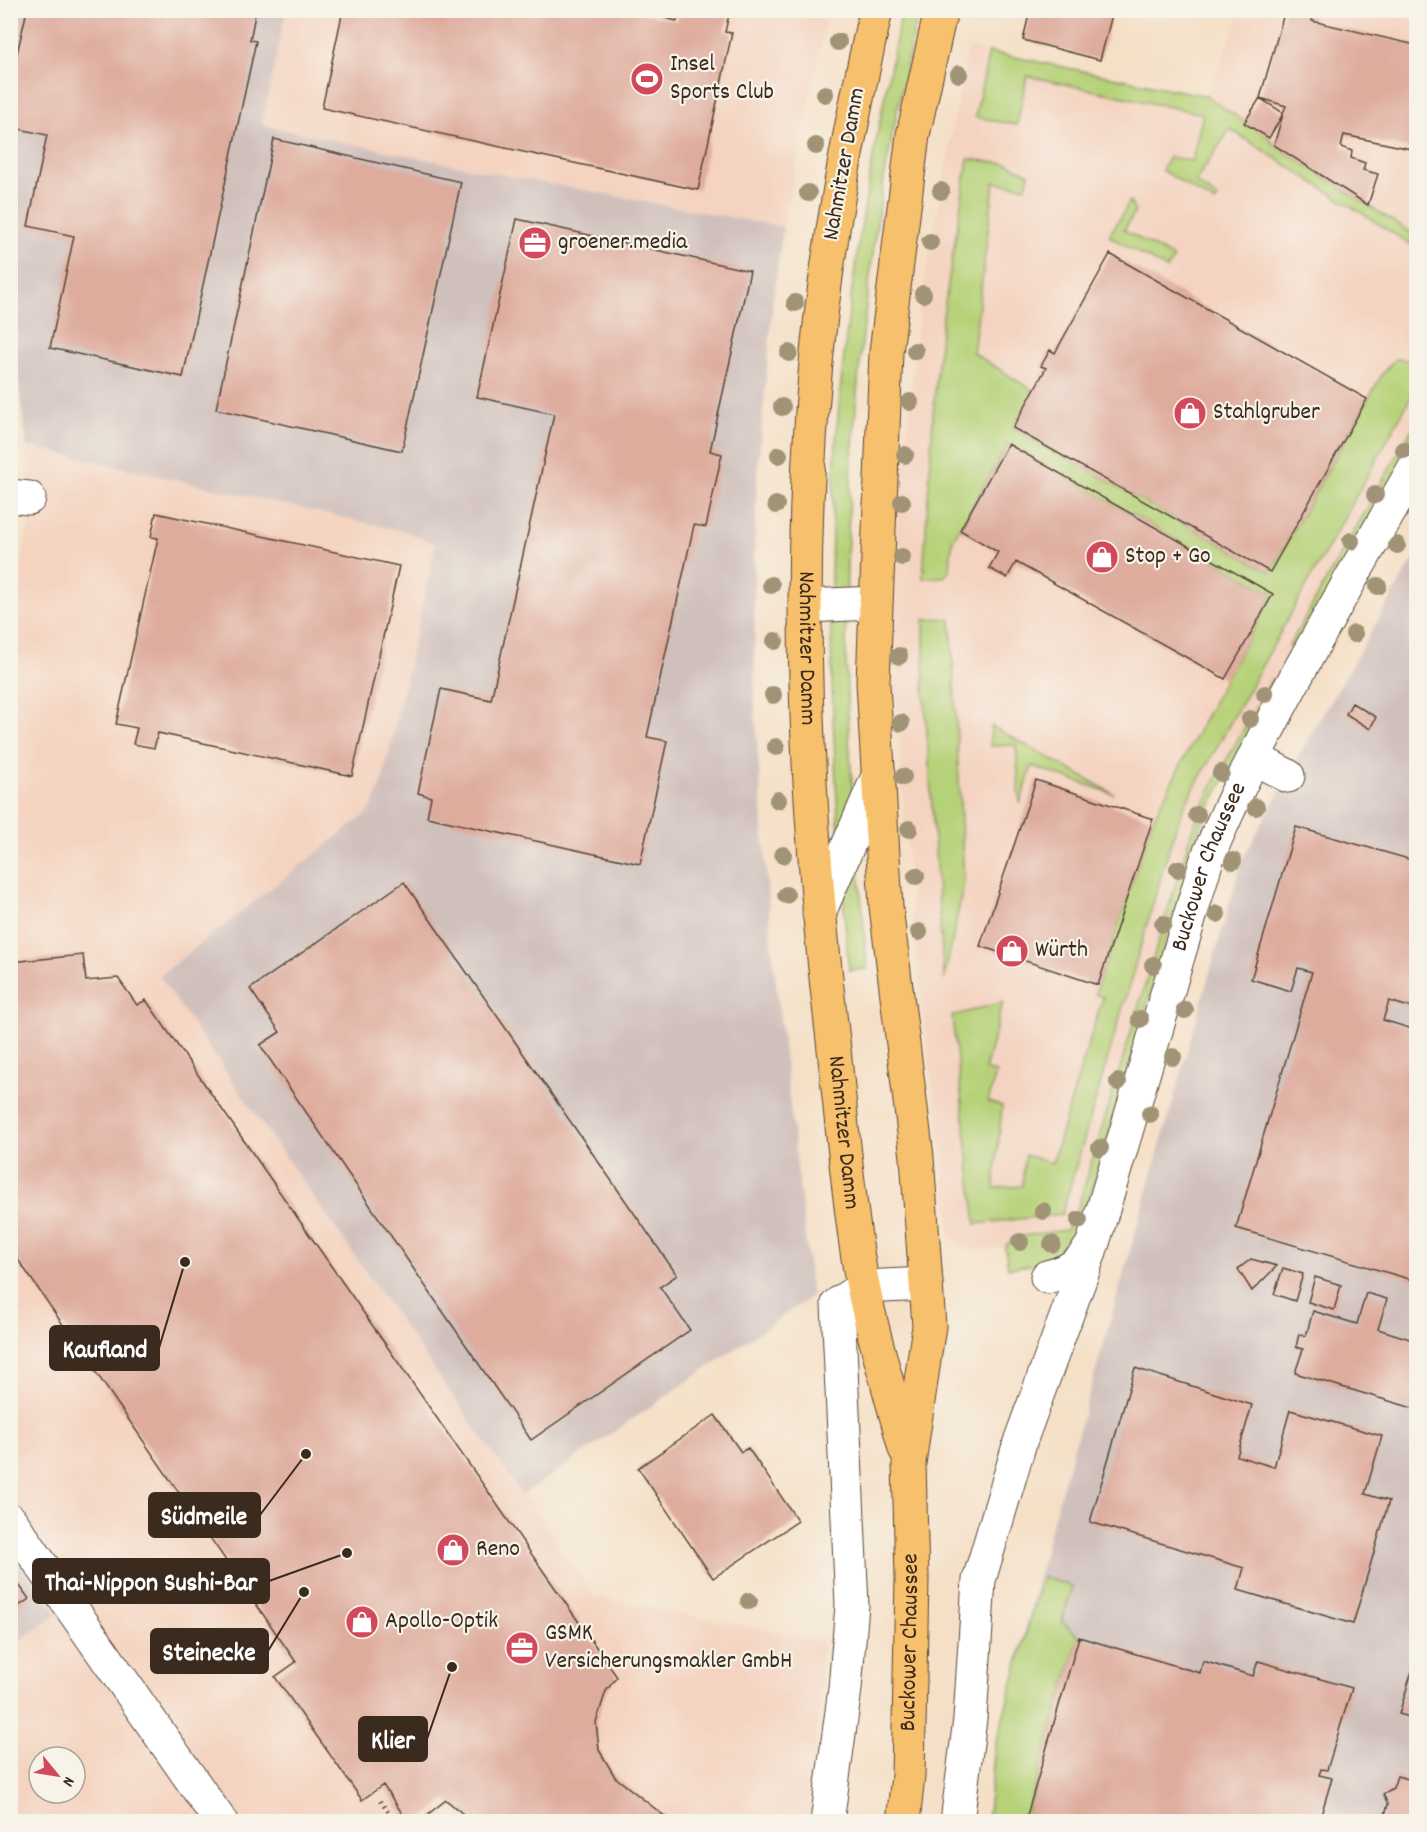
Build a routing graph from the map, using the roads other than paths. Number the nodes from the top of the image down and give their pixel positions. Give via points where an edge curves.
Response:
1 (876, 10) edge
2 (941, 10) edge
3 (1416, 465) edge
4 (876, 603) junction
5 (805, 606) junction
6 (1254, 758) junction
7 (879, 774) junction
8 (1288, 776) dead end
9 (819, 913) junction
10 (1094, 1243) junction
11 (1047, 1277) dead end
12 (926, 1284) junction
13 (851, 1296) junction
14 (909, 1462) junction
15 (10, 1520) edge
16 (221, 1821) edge
17 (827, 1821) edge
18 (903, 1821) edge
19 (957, 1821) edge

1 - 5 main road, Nahmitzer Damm via 827,270 810,442
2 - 4 main road via 913,135 886,352
3 - 6 street, Buckower Chaussee
4 - 5 street
4 - 7 main road via 873,683
5 - 9 main road, Nahmitzer Damm via 809,795
6 - 8 street
6 - 10 street, Buckower Chaussee via 1207,859
7 - 9 street
7 - 12 main road via 886,908 917,1158
9 - 13 main road, Nahmitzer Damm
10 - 11 street, Buckower Chaussee via 1077,1265
10 - 19 street via 1021,1439 979,1580 970,1719
12 - 13 street
12 - 14 main road, Buckower Chaussee via 929,1326
13 - 14 main road, Buckower Chaussee
13 - 17 street via 852,1605
14 - 18 main road, Buckower Chaussee via 912,1578 908,1776
15 - 16 street

